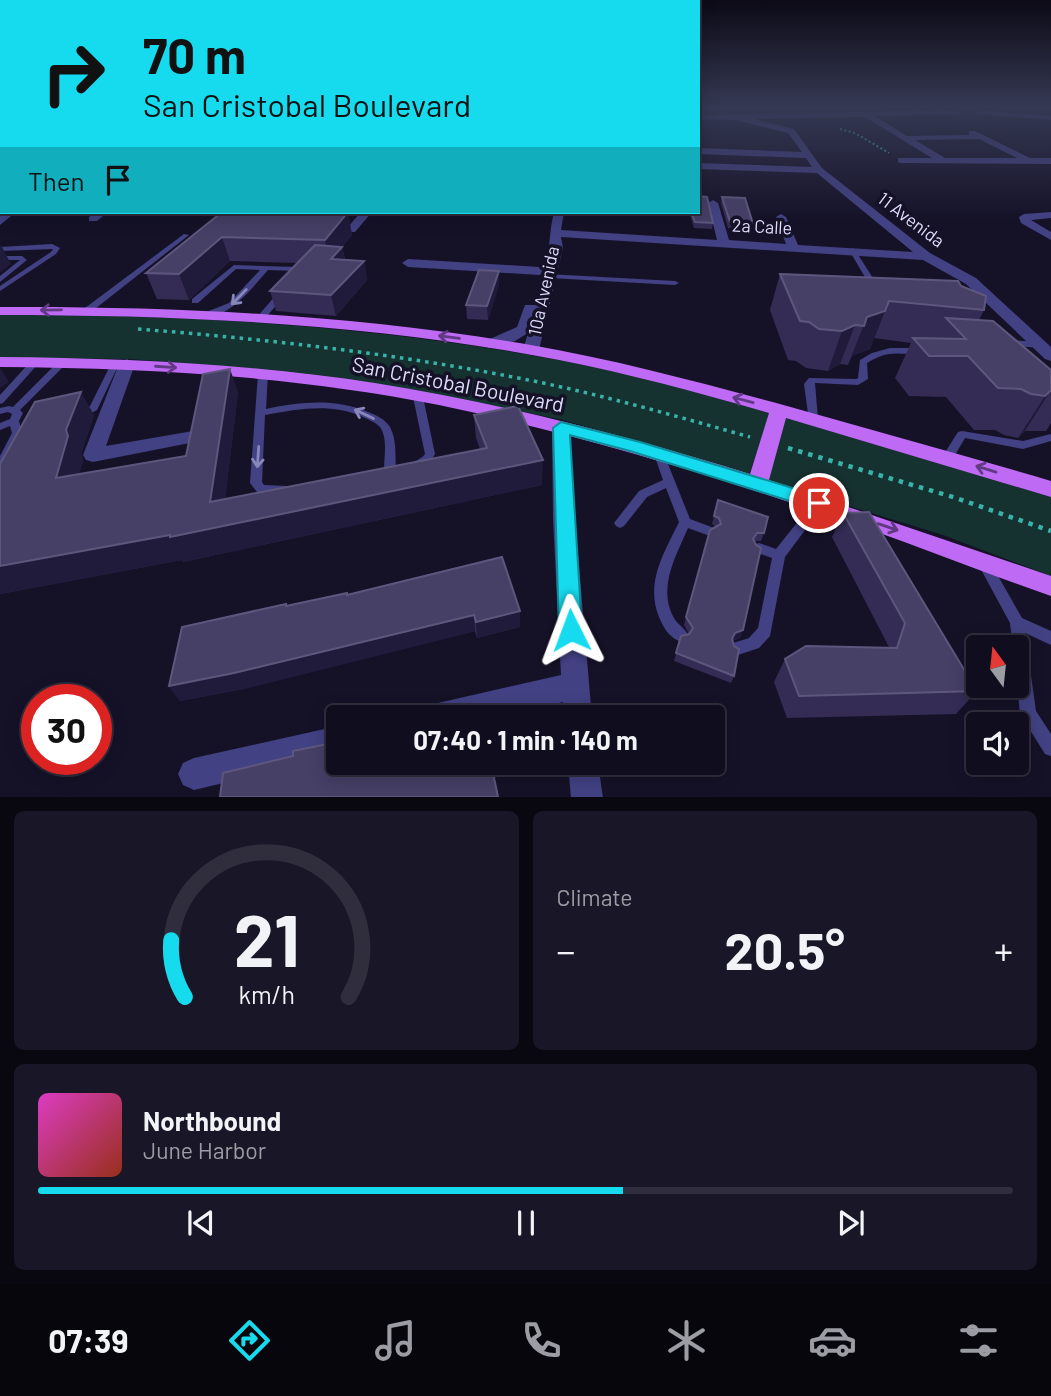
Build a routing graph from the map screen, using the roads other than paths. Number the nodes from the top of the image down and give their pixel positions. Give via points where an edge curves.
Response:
1 (800, 145) edge
2 (918, 145) edge
3 (997, 145) edge
4 (700, 151) edge
5 (807, 155) junction
6 (901, 160) road end
7 (944, 161) junction
8 (1051, 161) edge
9 (1032, 162) junction
10 (700, 166) edge
11 (819, 170) junction
12 (713, 203) dead end
13 (365, 214) edge
14 (559, 214) edge
15 (1051, 215) edge
16 (780, 217) dead end
17 (351, 230) edge
18 (555, 233) junction
19 (186, 235) dead end
20 (1051, 237) edge
21 (724, 242) junction
22 (793, 246) junction
23 (0, 249) edge
24 (852, 250) junction
25 (926, 256) junction
26 (0, 258) edge
27 (408, 263) dead end
28 (266, 268) junction
29 (544, 273) junction
30 (0, 280) edge
31 (292, 282) edge
32 (674, 284) dead end
33 (0, 289) edge
34 (284, 291) edge
35 (882, 299) edge
36 (200, 309) junction
37 (88, 310) junction
38 (0, 311) edge
39 (259, 320) junction
40 (489, 343) junction
41 (998, 343) edge
42 (1042, 345) junction
43 (531, 350) junction
44 (927, 351) edge
45 (1051, 356) edge
46 (0, 362) edge
47 (34, 362) junction
48 (62, 363) junction
49 (121, 364) junction
50 (263, 374) junction
51 (418, 397) junction
52 (0, 401) edge
53 (779, 410) junction
54 (0, 411) edge
55 (261, 413) junction
56 (72, 416) edge
57 (15, 419) junction
58 (813, 419) junction
59 (31, 424) edge
60 (0, 428) edge
61 (561, 428) junction
62 (192, 437) edge
63 (1051, 437) edge
64 (659, 454) junction
65 (948, 457) junction
66 (0, 467) edge
67 (390, 470) junction
68 (377, 472) edge
69 (670, 482) junction
70 (758, 483) junction
71 (299, 486) edge
72 (1051, 489) edge
73 (819, 503) junction
74 (685, 522) junction
75 (620, 523) dead end
76 (710, 531) edge
77 (759, 548) edge
78 (779, 555) junction
79 (982, 560) junction
80 (1051, 586) edge
81 (1017, 622) junction
82 (681, 635) edge
83 (1051, 638) edge
84 (738, 648) edge
85 (574, 686) junction
86 (493, 705) edge
87 (576, 705) edge
88 (326, 744) edge
89 (1051, 748) edge
90 (194, 774) dead end
91 (584, 775) edge
92 (587, 797) edge

1 - 5 street, 11 Avenida
2 - 7 street
3 - 9 street
4 - 5 street
5 - 11 street, 11 Avenida
6 - 7 street
7 - 9 street
8 - 9 street
10 - 11 street
11 - 25 street, 11 Avenida
12 - 21 street
13 - 17 street
14 - 18 street, 10a Avenida
15 - 20 street via 1024,217
16 - 22 street
18 - 21 street, 2a Calle
18 - 29 street, 10a Avenida via 545,247
19 - 37 lane
21 - 22 street, 2a Calle
22 - 24 street, 2a Calle
23 - 33 lane via 57,248
24 - 25 street, 2a Calle
24 - 35 lane
25 - 42 street, 11 Avenida via 971,281
26 - 30 lane via 24,260
27 - 29 street
28 - 31 lane via 300,270
28 -> 36 lane via 232,305
28 - 36 lane via 232,268
29 - 32 lane
29 - 40 street, 10a Avenida via 524,329
29 - 43 street, 10a Avenida
34 - 39 lane
36 - 37 main road, San Cristobal Boulevard
36 - 39 main road, San Cristobal Boulevard
37 -> 38 main road, San Cristobal Boulevard
40 -> 39 main road, San Cristobal Boulevard
40 - 43 main road, San Cristobal Boulevard
41 - 42 lane
42 - 45 street, 11 Avenida
53 -> 43 main road, San Cristobal Boulevard via 654,376
44 - 58 lane via 875,355 863,362 863,379 858,382 812,380
46 - 47 main road, San Cristobal Boulevard
47 - 48 main road, San Cristobal Boulevard
47 - 52 lane
48 - 49 main road, San Cristobal Boulevard
48 - 57 lane
49 -> 50 main road, San Cristobal Boulevard
49 - 56 lane via 94,408
49 - 62 street via 93,455
50 - 51 main road, San Cristobal Boulevard
50 - 55 lane
51 - 61 main road, San Cristobal Boulevard
51 - 67 lane via 428,460
53 - 58 main road, San Cristobal Boulevard
53 - 70 main road
54 - 57 lane
67 -> 55 lane via 387,432 380,421 352,408 309,405
55 -> 71 lane via 256,483 273,491
57 - 59 lane
57 - 60 lane
57 - 66 lane
58 - 65 main road, San Cristobal Boulevard
61 - 64 main road, San Cristobal Boulevard
61 - 85 street
63 - 65 lane via 1023,445 962,434
64 - 69 lane
64 - 70 main road, San Cristobal Boulevard
72 -> 65 main road, San Cristobal Boulevard
67 - 68 lane
69 - 74 lane
69 - 75 lane via 643,494
70 - 73 main road, San Cristobal Boulevard
73 - 78 lane
73 -> 79 main road, San Cristobal Boulevard
74 - 76 lane
74 - 82 lane via 659,581 661,607 674,632
77 - 78 lane
78 - 84 lane via 765,631 754,643
79 - 80 main road, San Cristobal Boulevard
79 - 81 lane
81 - 83 lane
81 - 89 lane via 1028,714
85 - 86 street
85 - 87 street
88 - 90 street
91 - 92 street

